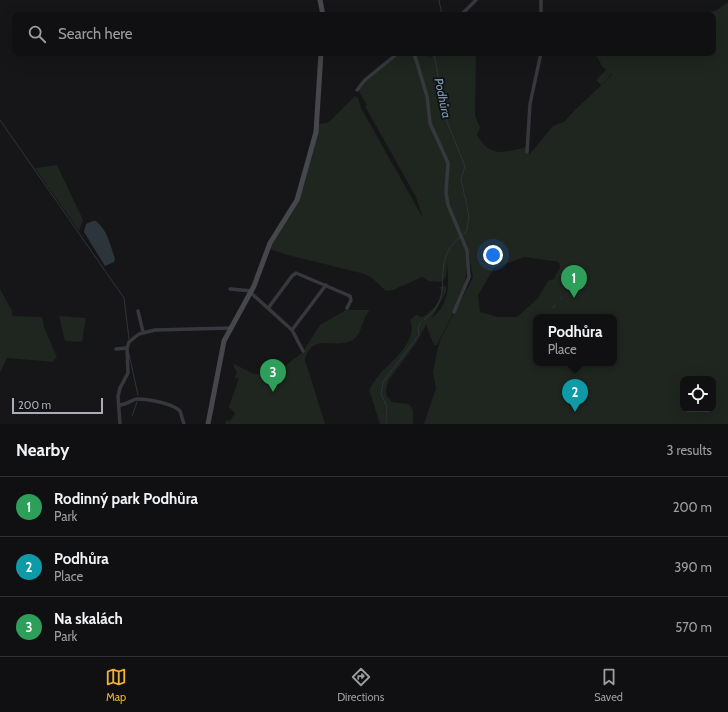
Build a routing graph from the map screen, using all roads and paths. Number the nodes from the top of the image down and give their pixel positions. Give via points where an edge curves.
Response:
1 (320, 0) edge
2 (476, 0) edge
3 (541, 0) edge
4 (322, 12) edge
5 (464, 12) edge
6 (541, 12) edge
7 (321, 56) edge
8 (394, 56) edge
9 (415, 56) edge
10 (540, 56) edge
11 (357, 90) dead end
12 (527, 152) dead end
13 (326, 286) junction
14 (230, 289) dead end
15 (251, 292) junction
16 (269, 307) junction
17 (347, 308) dead end
18 (138, 311) dead end
19 (454, 312) dead end
20 (231, 328) junction
21 (292, 330) junction
22 (143, 332) junction
23 (127, 348) junction
24 (116, 349) dead end
25 (303, 351) dead end
26 (119, 405) junction
27 (120, 424) edge
28 (184, 424) edge
29 (208, 424) edge

1 - 4 main road
2 - 5 street
3 - 6 street
7 - 15 main road via 317,126 306,168 296,200 270,243
8 - 11 street via 365,80
9 - 19 street via 427,96 430,123 448,163 448,205 467,250 469,277
10 - 12 street via 530,104
13 - 16 street via 294,274
13 - 17 street via 350,296
13 - 21 street
14 - 15 street
15 - 16 street
15 - 20 main road
16 - 21 street
18 - 22 street
20 - 22 street
20 - 29 main road via 221,350
21 - 25 street
22 - 23 street via 131,341
23 - 24 street
23 - 26 street via 128,370 119,390
26 - 27 street
26 - 28 street via 126,405 137,399 168,404 180,411

